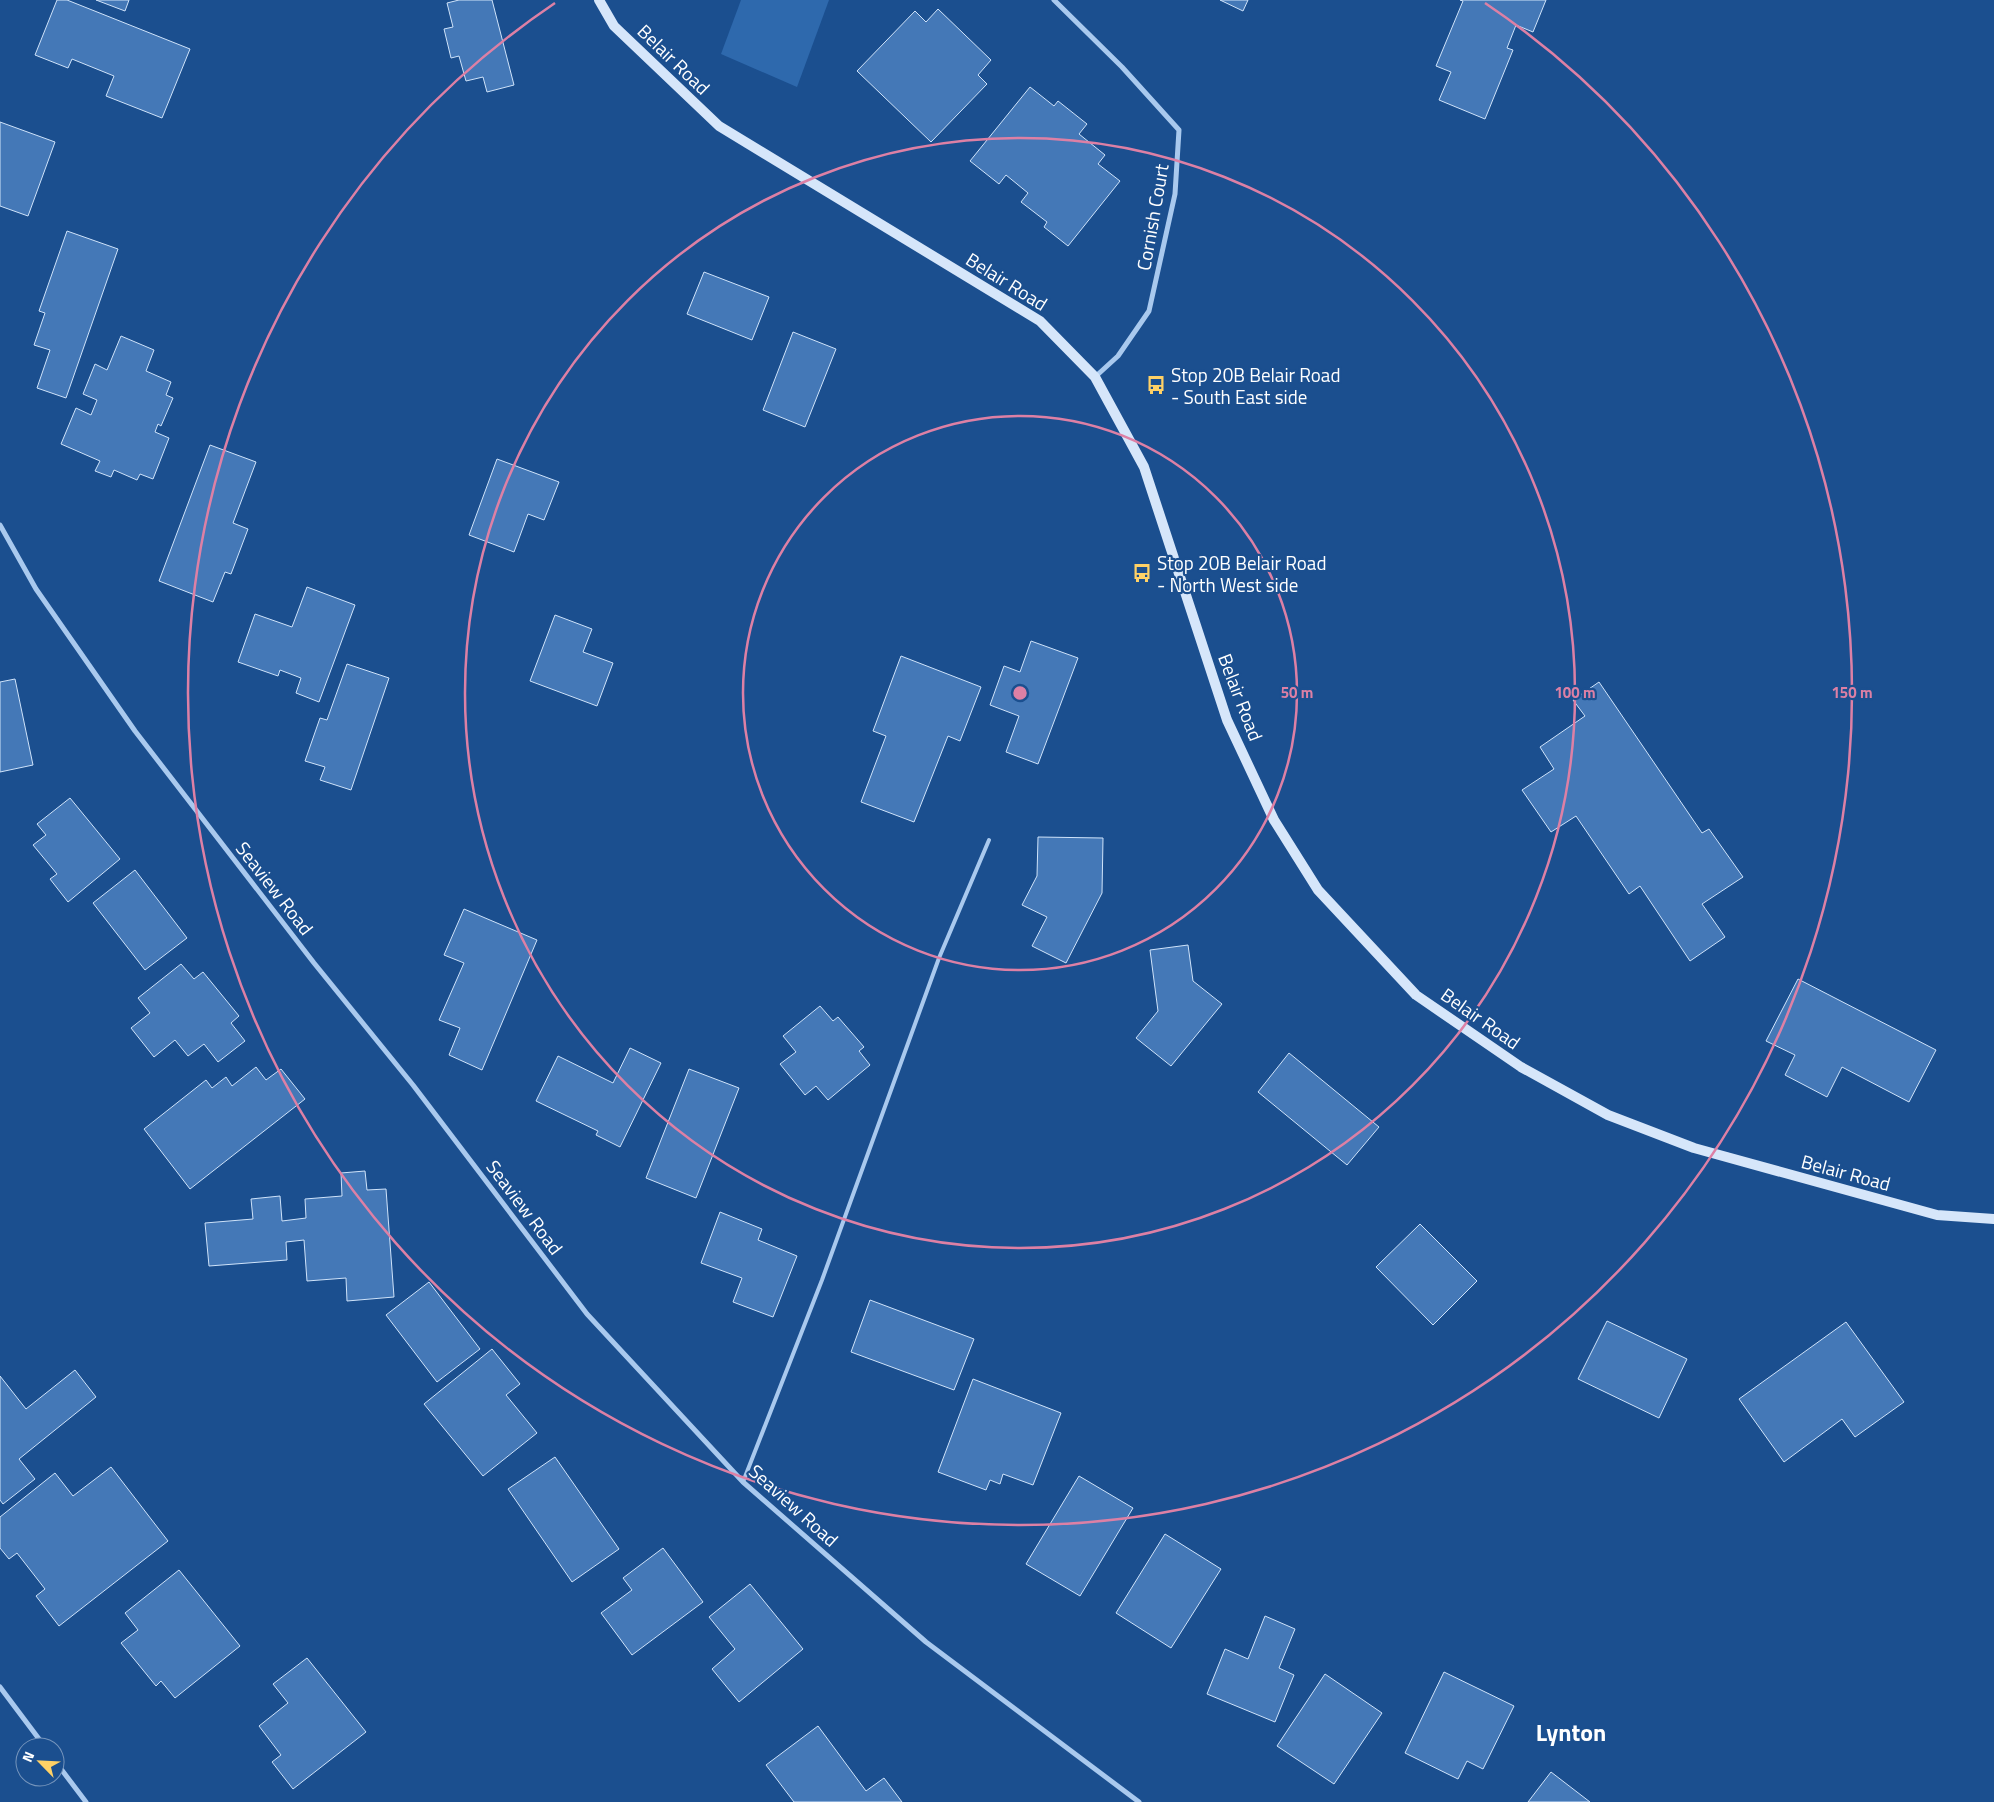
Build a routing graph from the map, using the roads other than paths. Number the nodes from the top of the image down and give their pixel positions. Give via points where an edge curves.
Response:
1 (599, 0) edge
2 (1055, 0) edge
3 (1095, 377) junction
4 (0, 525) edge
5 (989, 840) dead end
6 (1994, 1220) edge
7 (743, 1482) junction
8 (0, 1687) edge
9 (38, 1737) edge
10 (65, 1774) edge
11 (86, 1802) edge
12 (1139, 1802) edge

1 - 3 main road, Belair Road via 614,26 719,126 1040,321
2 - 3 street, Cornish Court via 1179,130 1175,194 1150,311 1118,356
3 - 6 main road, Belair Road via 1144,467 1227,720 1274,820 1318,890 1416,995 1521,1067 1608,1115 1694,1148 1937,1215
4 - 7 street, Seaview Road via 36,589 135,731 255,887 413,1085 587,1314
5 - 7 lane via 939,958 822,1280
7 - 12 street, Seaview Road via 926,1642
8 - 9 street
10 - 11 street

